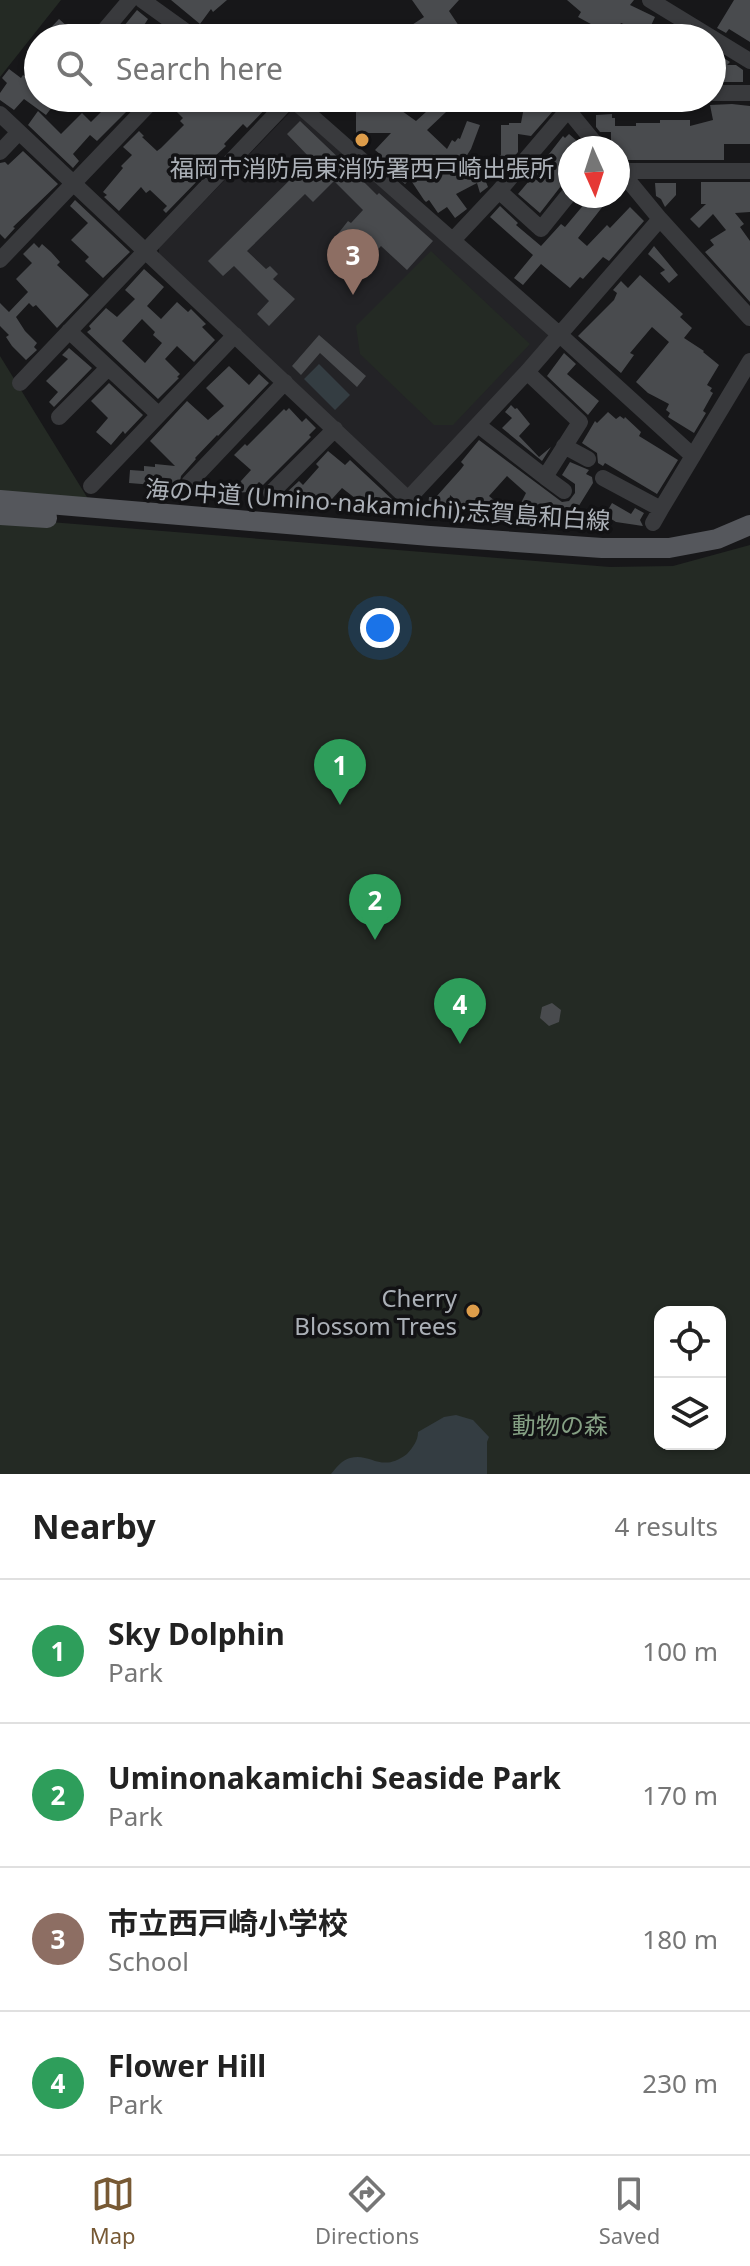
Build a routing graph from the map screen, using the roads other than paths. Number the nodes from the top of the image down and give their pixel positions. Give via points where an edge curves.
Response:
1 (130, 0) edge
2 (142, 0) edge
3 (650, 0) edge
4 (110, 24) edge
5 (175, 24) edge
6 (689, 24) edge
7 (726, 46) edge
8 (750, 61) edge
9 (726, 93) edge
10 (750, 93) edge
11 (142, 112) edge
12 (278, 112) edge
13 (307, 112) edge
14 (560, 112) edge
15 (572, 112) edge
16 (0, 114) edge
17 (19, 132) junction
18 (590, 136) edge
19 (0, 152) edge
20 (630, 170) edge
21 (750, 171) edge
22 (630, 182) edge
23 (75, 184) junction
24 (499, 191) junction
25 (558, 208) edge
26 (660, 219) junction
27 (453, 240) junction
28 (145, 250) junction
29 (0, 260) edge
30 (750, 318) edge
31 (69, 331) junction
32 (235, 335) junction
33 (560, 335) junction
34 (750, 361) edge
35 (108, 368) junction
36 (527, 372) junction
37 (285, 382) junction
38 (20, 383) dead end
39 (158, 414) junction
40 (59, 417) dead end
41 (478, 425) junction
42 (335, 429) junction
43 (564, 446) junction
44 (693, 456) junction
45 (588, 459) dead end
46 (545, 477) junction
47 (603, 478) dead end
48 (189, 483) dead end
49 (91, 486) dead end
50 (564, 491) dead end
51 (271, 493) dead end
52 (0, 500) edge
53 (0, 515) edge
54 (750, 525) edge
55 (750, 538) edge

1 - 4 street
2 - 5 street
3 - 6 street
7 - 8 street
9 - 10 street
11 - 23 street
12 - 28 street
13 - 27 street
14 - 24 street
15 - 18 street
16 - 17 street
17 - 19 street
17 - 23 street
20 - 21 street
22 - 26 street
23 - 28 street
23 - 29 street
24 - 25 street via 541,229
24 - 27 street
26 - 30 street
26 - 33 street
27 - 33 street
28 - 31 street
28 - 32 street
31 - 35 street
31 - 38 street
32 - 37 street
32 - 39 street
33 - 36 street
33 - 44 street
34 - 44 street
35 - 39 street
35 - 40 street
36 - 41 street
36 - 43 street via 580,422
37 - 42 street
37 - 48 street
39 - 49 street
41 - 42 street via 408,499
41 - 46 street
42 - 51 street
43 - 45 street
43 - 46 street
44 - 47 street via 657,516
46 - 50 street
52 - 54 main road, 海の中道 (Umino-nakamichi);志賀島和白線 via 602,548 669,548 717,539
53 - 55 main road, 海の中道 (Umino-nakamichi);志賀島和白線 via 602,560 671,559

